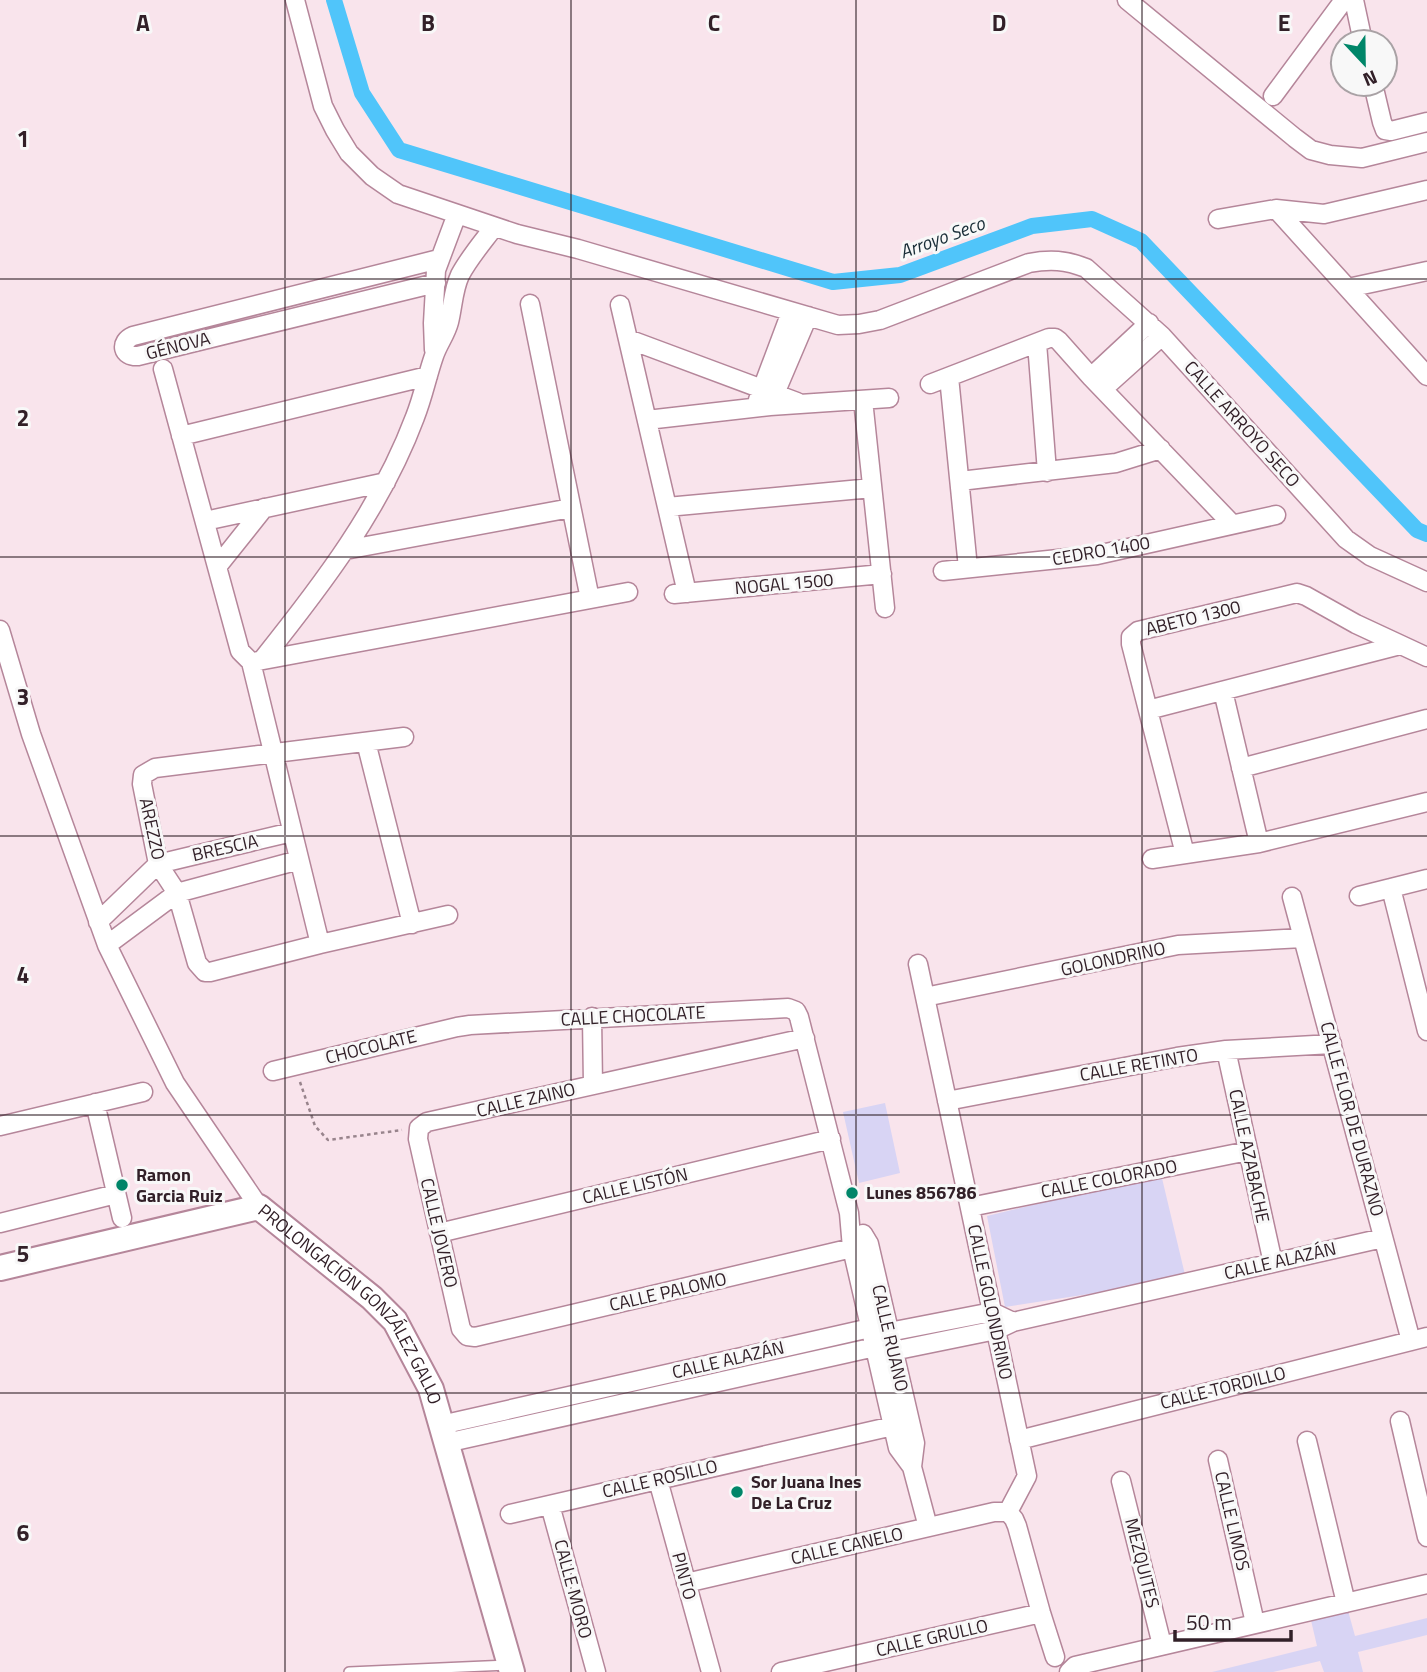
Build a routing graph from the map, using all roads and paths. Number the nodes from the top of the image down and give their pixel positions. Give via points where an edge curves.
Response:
1 (295, 0) edge
2 (1127, 0) edge
3 (1345, 0) edge
4 (1354, 0) edge
5 (1360, 28) edge
6 (1273, 96) dead end
7 (1376, 98) edge
8 (1427, 122) edge
9 (1427, 142) edge
10 (1427, 190) edge
11 (1276, 209) junction
12 (457, 214) junction
13 (1324, 214) junction
14 (1218, 219) dead end
15 (494, 227) junction
16 (1309, 244) junction
17 (439, 259) junction
18 (1427, 271) edge
19 (436, 282) junction
20 (1348, 288) junction
21 (296, 295) junction
22 (530, 304) dead end
23 (620, 306) dead end
24 (800, 314) junction
25 (300, 316) junction
26 (1149, 323) junction
27 (162, 328) junction
28 (1162, 336) junction
29 (628, 339) junction
30 (1037, 343) junction
31 (166, 349) junction
32 (435, 354) junction
33 (163, 369) dead end
34 (1425, 369) edge
35 (428, 376) junction
36 (949, 377) junction
37 (1097, 383) junction
38 (930, 384) dead end
39 (889, 398) dead end
40 (765, 399) junction
41 (863, 400) junction
42 (647, 420) junction
43 (181, 436) junction
44 (1161, 449) junction
45 (1047, 472) junction
46 (960, 481) junction
47 (386, 482) junction
48 (872, 488) junction
49 (667, 507) junction
50 (264, 508) junction
51 (571, 508) junction
52 (1276, 515) dead end
53 (205, 521) junction
54 (1233, 524) junction
55 (345, 550) junction
56 (217, 568) junction
57 (968, 568) junction
58 (943, 571) dead end
59 (881, 574) junction
60 (1427, 582) edge
61 (628, 592) dead end
62 (590, 599) junction
63 (885, 608) dead end
64 (0, 630) edge
65 (1400, 645) junction
66 (1425, 653) edge
67 (256, 661) junction
68 (1223, 691) junction
69 (1148, 710) junction
70 (1427, 719) edge
71 (404, 737) dead end
72 (366, 742) junction
73 (273, 752) junction
74 (1241, 768) junction
75 (1427, 802) edge
76 (292, 832) junction
77 (1259, 842) junction
78 (1185, 854) junction
79 (1152, 859) dead end
80 (299, 860) junction
81 (158, 864) junction
82 (1427, 879) edge
83 (1391, 888) junction
84 (177, 893) junction
85 (1359, 896) dead end
86 (1292, 897) dead end
87 (448, 915) dead end
88 (98, 922) junction
89 (412, 924) junction
90 (1303, 938) junction
91 (320, 944) junction
92 (107, 945) junction
93 (918, 964) dead end
94 (925, 997) junction
95 (796, 1011) joint
96 (592, 1017) junction
97 (470, 1025) joint
98 (1426, 1027) edge
99 (804, 1038) junction
100 (1332, 1044) junction
101 (1226, 1050) junction
102 (295, 1066) junction
103 (273, 1071) dead end
104 (593, 1085) junction
105 (143, 1092) dead end
106 (947, 1101) junction
107 (95, 1103) junction
108 (0, 1126) edge
109 (419, 1128) junction
110 (831, 1139) junction
111 (1248, 1151) junction
112 (116, 1194) junction
113 (970, 1206) junction
114 (259, 1207) junction
115 (122, 1218) dead end
116 (0, 1223) edge
117 (439, 1233) junction
118 (1383, 1238) junction
119 (861, 1246) junction
120 (1273, 1263) junction
121 (0, 1268) edge
122 (992, 1312) junction
123 (1013, 1322) junction
124 (870, 1328) junction
125 (996, 1330) junction
126 (889, 1332) junction
127 (467, 1336) joint
128 (1419, 1339) edge
129 (875, 1347) junction
130 (893, 1351) junction
131 (1399, 1421) dead end
132 (892, 1426) junction
133 (444, 1434) junction
134 (1019, 1440) junction
135 (1307, 1441) dead end
136 (1217, 1460) dead end
137 (912, 1467) junction
138 (658, 1480) junction
139 (1121, 1481) dead end
140 (550, 1505) junction
141 (1008, 1512) junction
142 (510, 1514) dead end
143 (928, 1527) junction
144 (1427, 1537) edge
145 (686, 1583) junction
146 (1427, 1584) edge
147 (1346, 1602) junction
148 (1041, 1613) junction
149 (1255, 1623) junction
150 (1161, 1645) junction
151 (1055, 1657) dead end
152 (511, 1668) edge
153 (1069, 1671) edge
154 (349, 1672) edge
155 (596, 1672) edge
156 (711, 1672) edge
157 (781, 1672) edge

1 - 12 street via 323,106 349,153 398,194
2 - 9 street via 1311,149 1362,158
3 - 6 street
4 - 5 street
7 - 8 street via 1385,130
10 - 13 street
11 - 13 street
11 - 14 street
11 - 16 street
12 - 15 street
12 - 17 street
13 - 16 street via 1311,227
15 - 24 street
15 - 32 street via 460,277
16 - 20 street
17 - 19 street
17 - 21 street, GÉNOVA
18 - 20 street
19 - 25 street, GÉNOVA
19 - 32 street
20 - 34 street
21 - 25 street
21 - 27 street, GÉNOVA
22 - 51 street
23 - 29 street, NOGAL 1500
24 - 26 street, CALLE ARROYO SECO via 838,325 880,320 1029,263 1060,260 1086,268
24 - 40 street
25 - 31 street, GÉNOVA
26 - 28 street, CALLE ARROYO SECO
26 - 37 street
27 - 31 street
27 - 31 street, GÉNOVA via 127,338 124,349 132,356
28 - 37 street
28 - 60 street, CALLE ARROYO SECO via 1346,539 1370,556
29 - 40 street
29 - 42 street, NOGAL 1500
30 - 36 street
30 - 37 street via 1055,338
30 - 45 street
32 - 35 street
33 - 43 street
35 - 43 street
35 - 47 street
36 - 38 street
36 - 46 street
37 - 44 street
39 - 41 street
40 - 41 street via 803,404
40 - 42 street
41 - 48 street
42 - 49 street, NOGAL 1500
43 - 53 street
44 - 45 street via 1116,463
44 - 54 street
45 - 46 street
46 - 57 street
47 - 50 street
47 - 55 street
48 - 49 street
48 - 59 street
49 - 59 street, NOGAL 1500 via 681,594
50 - 53 street
50 - 56 street
51 - 55 street
51 - 62 street
52 - 54 street, CEDRO 1400
53 - 56 street
54 - 57 street, CEDRO 1400 via 1097,555
55 - 67 street via 309,601
56 - 67 street via 240,651
57 - 58 street, CEDRO 1400
59 - 63 street
61 - 62 street
62 - 67 street
64 - 88 street, PROLONGACIÓN GONZÁLEZ GALLO via 31,734
65 - 66 street, ABETO 1300
65 - 68 street
65 - 69 street, ABETO 1300 via 1297,593 1138,631 1131,644
67 - 73 street
68 - 69 street
68 - 74 street
69 - 78 street, ABETO 1300
70 - 74 street
71 - 72 street, AREZZO
72 - 73 street, AREZZO
72 - 89 street
73 - 76 street
73 - 81 street, AREZZO via 155,768 143,775
74 - 77 street
75 - 77 street
76 - 80 street
76 - 81 street, BRESCIA
77 - 78 street
78 - 79 street
80 - 84 street, BRESCIA
80 - 91 street
81 - 84 street, AREZZO
81 - 88 street
82 - 83 street
83 - 85 street
83 - 98 street
84 - 91 street, AREZZO via 197,963 205,972
84 - 92 street, BRESCIA
86 - 90 street, CALLE FLOR DE DURAZNO
87 - 89 street, AREZZO
88 - 92 street, PROLONGACIÓN GONZÁLEZ GALLO
89 - 91 street, AREZZO
90 - 94 street, GOLONDRINO via 1178,945
90 - 100 street, CALLE FLOR DE DURAZNO
92 - 114 street, PROLONGACIÓN GONZÁLEZ GALLO via 175,1083
93 - 94 street, CALLE GOLONDRINO
94 - 106 street, CALLE GOLONDRINO
95 - 96 street, CALLE CHOCOLATE
95 - 99 street, CALLE RUANO
96 - 97 street, CALLE CHOCOLATE
96 - 104 street
97 - 102 street, CHOCOLATE
99 - 104 street, CALLE ZAINO
99 - 110 street, CALLE RUANO
100 - 101 street, CALLE RETINTO
100 - 118 street, CALLE FLOR DE DURAZNO
101 - 106 street, CALLE RETINTO
101 - 111 street, CALLE AZABACHE
102 - 103 street, CHOCOLATE
102 - 109 path via 315,1126 328,1140
104 - 109 street, CALLE ZAINO via 427,1122
105 - 107 street
106 - 113 street, CALLE GOLONDRINO
107 - 108 street
107 - 112 street
109 - 117 street, CALLE JOVERO
110 - 117 street, CALLE LISTÓN
110 - 119 street, CALLE RUANO
111 - 113 street, CALLE COLORADO
111 - 120 street, CALLE AZABACHE
112 - 115 street
112 - 116 street
113 - 122 street, CALLE GOLONDRINO
114 - 121 street
114 - 133 street, PROLONGACIÓN GONZÁLEZ GALLO via 396,1321 431,1389
117 - 127 street, CALLE JOVERO via 461,1329
118 - 120 street, CALLE ALAZÁN
118 - 128 street, CALLE FLOR DE DURAZNO
119 - 124 street, CALLE RUANO
119 - 126 street, CALLE RUANO
119 - 127 street, CALLE PALOMO via 475,1338
120 - 123 street, CALLE ALAZÁN
122 - 123 street
122 - 125 street, CALLE GOLONDRINO
122 - 126 street, CALLE ALAZÁN
123 - 125 street, CALLE ALAZÁN
124 - 126 street, CALLE ALAZÁN
124 - 129 street, CALLE RUANO
124 - 133 street, CALLE ALAZÁN
125 - 130 street, CALLE ALAZÁN
125 - 134 street, CALLE GOLONDRINO
126 - 130 street, CALLE RUANO
128 - 134 street, CALLE TORDILLO
129 - 130 street, CALLE ALAZÁN
129 - 132 street, CALLE RUANO
129 - 133 street, CALLE ALAZÁN
130 - 137 street, CALLE RUANO via 915,1443
131 - 144 street
132 - 137 street, CALLE RUANO via 898,1448
132 - 138 street, CALLE ROSILLO
133 - 152 street, PROLONGACIÓN GONZÁLEZ GALLO
134 - 141 street, CALLE GOLONDRINO via 1027,1476
135 - 147 street
136 - 149 street, CALLE LIMOS
137 - 143 street, CALLE RUANO
138 - 140 street, CALLE ROSILLO
138 - 145 street, PINTO
139 - 150 street, MEZQUITES
140 - 142 street, CALLE ROSILLO
140 - 155 street, CALLE MORO
141 - 143 street, CALLE CANELO
141 - 148 street via 1017,1527
143 - 145 street, CALLE CANELO
145 - 156 street, PINTO
146 - 147 street
147 - 149 street
148 - 151 street
148 - 157 street, CALLE GRULLO
149 - 150 street
150 - 153 street
152 - 154 lane

